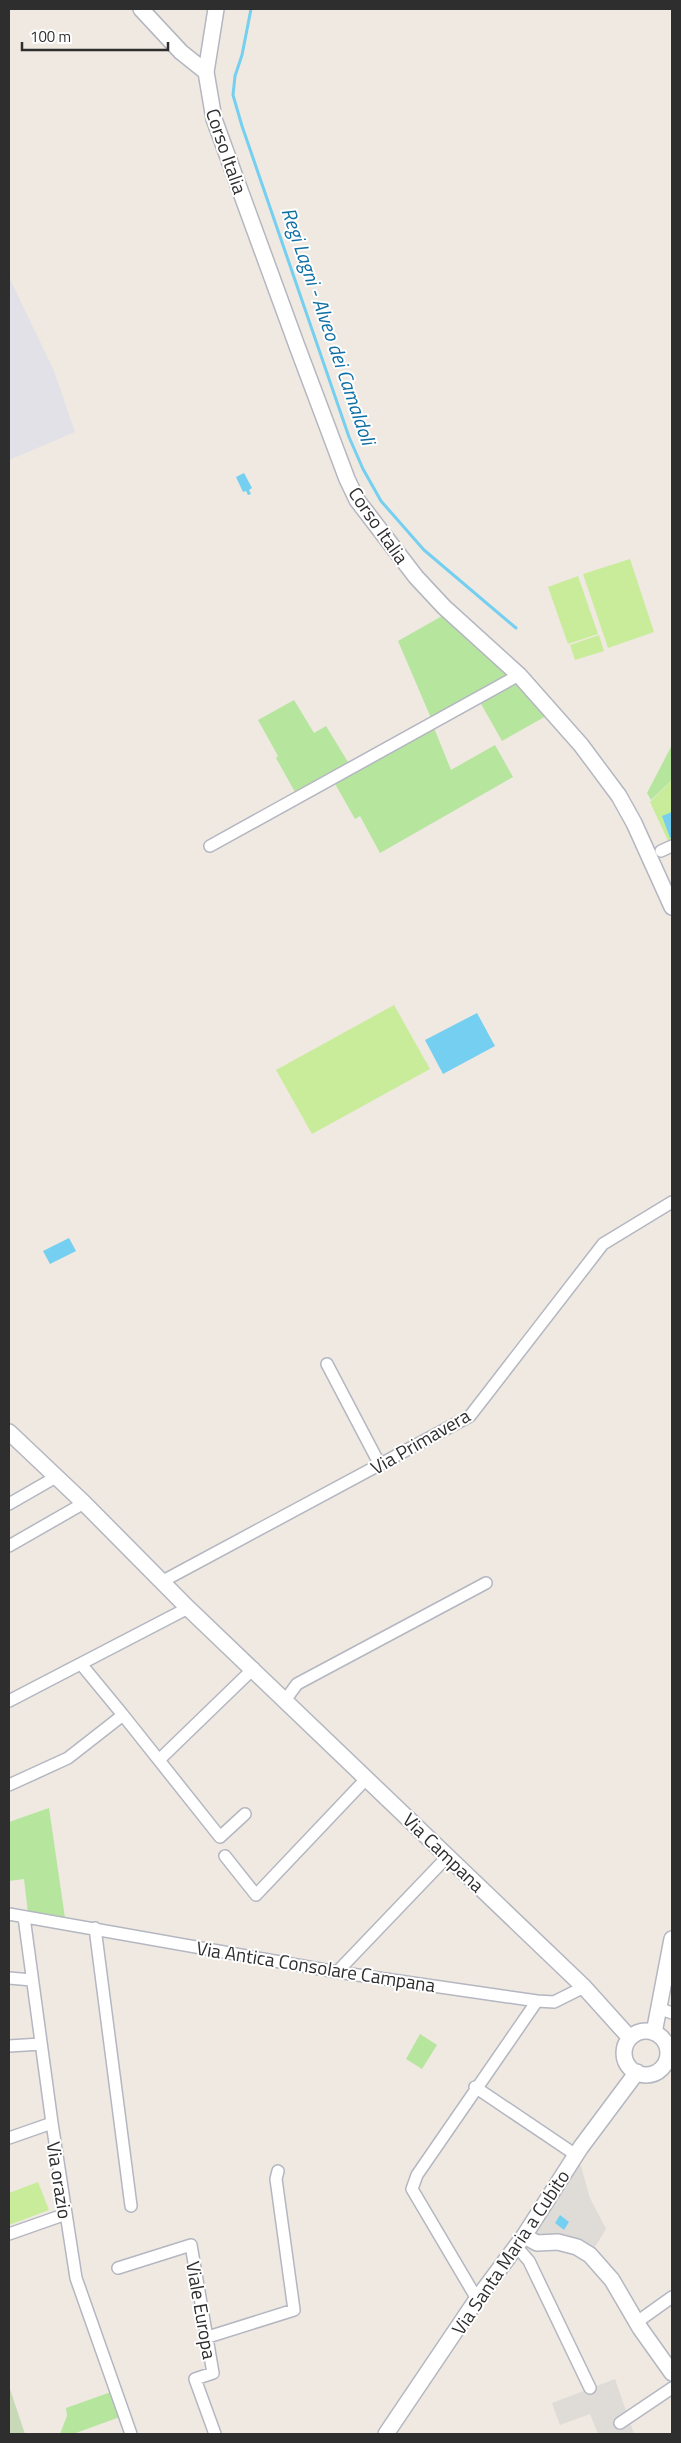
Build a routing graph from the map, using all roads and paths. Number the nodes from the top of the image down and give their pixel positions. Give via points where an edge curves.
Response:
1 (141, 9) edge
2 (216, 9) edge
3 (206, 72) junction
4 (519, 675) junction
5 (210, 846) dead end
6 (672, 846) edge
7 (661, 851) dead end
8 (672, 907) edge
9 (672, 1202) edge
10 (327, 1364) dead end
11 (9, 1432) edge
12 (380, 1465) junction
13 (56, 1477) junction
14 (84, 1503) junction
15 (9, 1504) edge
16 (9, 1546) edge
17 (163, 1581) junction
18 (486, 1583) dead end
19 (188, 1608) junction
20 (81, 1664) junction
21 (254, 1668) junction
22 (286, 1699) junction
23 (9, 1701) edge
24 (123, 1715) junction
25 (160, 1759) junction
26 (366, 1778) junction
27 (9, 1785) edge
28 (246, 1814) dead end
29 (225, 1856) dead end
30 (448, 1856) junction
31 (9, 1914) edge
32 (24, 1917) junction
33 (95, 1928) junction
34 (672, 1939) edge
35 (337, 1972) junction
36 (9, 1978) edge
37 (32, 1980) junction
38 (584, 1987) junction
39 (537, 2001) junction
40 (665, 2011) edge
41 (654, 2033) junction
42 (630, 2038) junction
43 (41, 2044) junction
44 (9, 2046) edge
45 (668, 2070) edge
46 (637, 2072) junction
47 (476, 2087) junction
48 (52, 2123) junction
49 (9, 2138) edge
50 (576, 2155) junction
51 (278, 2172) dead end
52 (131, 2206) dead end
53 (66, 2214) junction
54 (9, 2234) edge
55 (520, 2241) junction
56 (118, 2268) dead end
57 (672, 2297) edge
58 (477, 2299) junction
59 (637, 2322) junction
60 (208, 2337) junction
61 (672, 2373) edge
62 (590, 2388) dead end
63 (672, 2388) edge
64 (620, 2423) dead end
65 (131, 2434) edge
66 (215, 2434) edge
67 (386, 2434) edge

1 - 3 main road via 181,52
2 - 3 main road, Corso Italia
3 - 4 main road, Corso Italia via 214,119 296,346 357,500 438,601
4 - 5 street
4 - 8 main road, Corso Italia via 581,745 619,796
6 - 7 street
9 - 12 street, Via Primavera via 603,1244 470,1416
10 - 12 street
11 - 13 main road, Via Campana
12 - 17 street, Via Primavera
13 - 14 main road, Via Campana
13 - 15 street
14 - 16 street
14 - 17 main road, Via Campana
17 - 19 main road, Via Campana
18 - 22 street via 297,1684
19 - 20 street
19 - 21 main road, Via Campana
20 - 23 street
20 - 24 street
21 - 22 main road, Via Campana
21 - 25 street
22 - 26 main road, Via Campana
24 - 25 street
24 - 27 street via 68,1758
25 - 28 street via 220,1837
26 - 29 street via 256,1894
26 - 30 main road, Via Campana
30 - 35 street
30 - 38 main road, Via Campana
31 - 32 street, Via Antica Consolare Campana
32 - 33 street, Via Antica Consolare Campana
32 - 37 street, Via orazio
33 - 35 street, Via Antica Consolare Campana
33 - 52 street
34 - 40 main road
35 - 39 street, Via Antica Consolare Campana
36 - 37 street
37 - 43 street, Via orazio
38 - 39 street, Via Antica Consolare Campana via 554,2002
38 - 42 main road, Via Campana
39 - 47 street
40 - 41 main road
41 - 42 main road via 641,2032
41 - 45 main road via 664,2040 667,2047
42 - 46 main road via 625,2057 631,2069
43 - 44 street
43 - 48 street, Via orazio
45 - 46 main road via 651,2074
46 - 50 main road, Via Santa Maria a Cubito
47 - 50 street
47 - 58 street via 417,2175 412,2190
48 - 49 street
48 - 53 street, Via orazio
50 - 55 main road, Via Santa Maria a Cubito
51 - 60 street via 276,2179 294,2310
53 - 54 street
53 - 65 street, Via orazio via 82,2299
55 - 58 main road, Via Santa Maria a Cubito
55 - 59 main road via 558,2242 577,2247 590,2255 612,2280
55 - 62 street, Via Santa Maria a Cubito
56 - 60 street, Viale Europa via 191,2245
57 - 59 street
58 - 67 main road, Via Santa Maria a Cubito
59 - 61 main road
60 - 66 street, Viale Europa via 213,2373 195,2379
63 - 64 street

